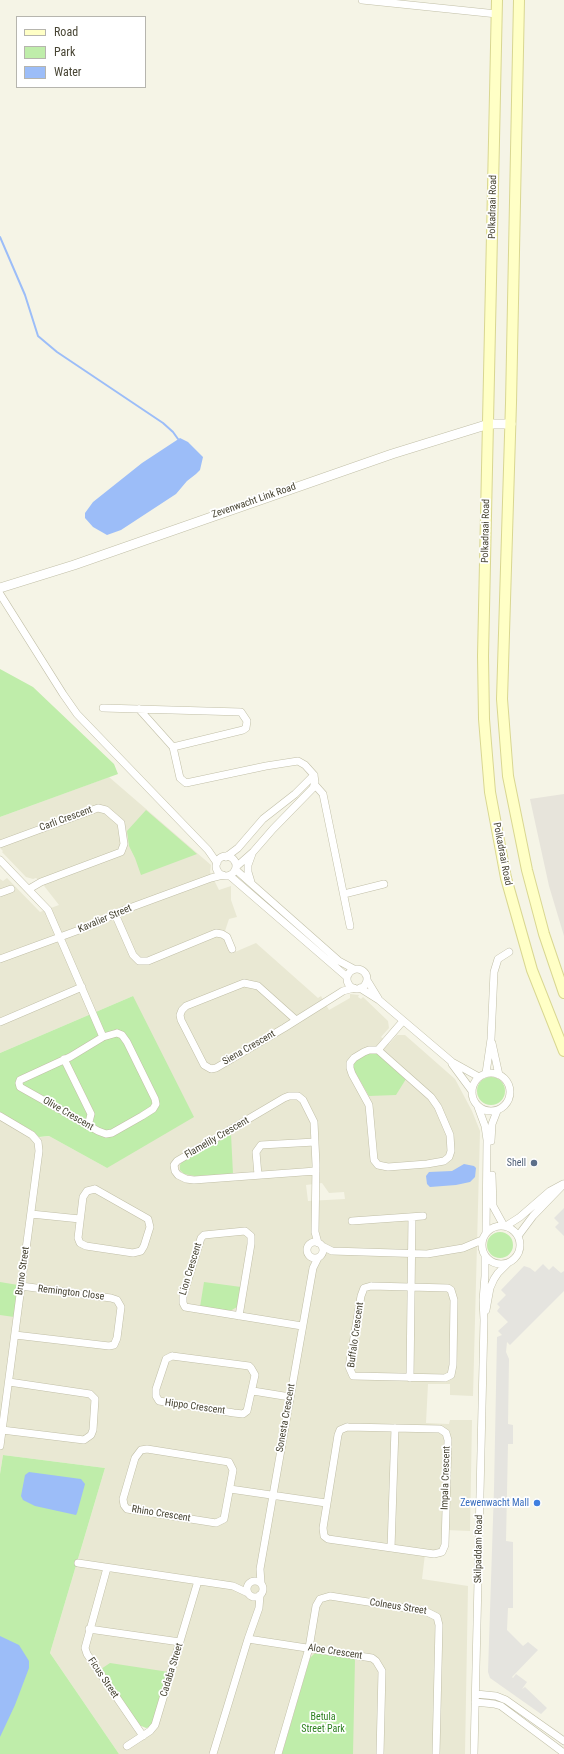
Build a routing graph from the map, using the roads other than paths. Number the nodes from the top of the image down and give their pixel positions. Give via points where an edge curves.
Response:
1 (362, 0) edge
2 (497, 0) edge
3 (519, 0) edge
4 (497, 14) junction
5 (489, 424) junction
6 (511, 424) junction
7 (0, 588) edge
8 (0, 594) edge
9 (103, 708) dead end
10 (139, 710) junction
11 (173, 747) junction
12 (314, 775) junction
13 (315, 785) junction
14 (0, 844) edge
15 (208, 850) junction
16 (253, 852) junction
17 (224, 856) junction
18 (0, 860) edge
19 (217, 866) junction
20 (236, 869) junction
21 (227, 876) junction
22 (211, 878) junction
23 (384, 884) dead end
24 (253, 885) junction
25 (11, 889) dead end
26 (29, 889) junction
27 (0, 892) edge
28 (344, 894) junction
29 (115, 914) junction
30 (350, 926) dead end
31 (60, 937) junction
32 (232, 949) dead end
33 (509, 952) dead end
34 (0, 959) edge
35 (354, 969) junction
36 (347, 979) junction
37 (367, 980) junction
38 (82, 987) junction
39 (357, 988) junction
40 (343, 991) junction
41 (564, 993) edge
42 (379, 1000) junction
43 (296, 1020) junction
44 (403, 1021) junction
45 (0, 1022) edge
46 (103, 1037) junction
47 (491, 1039) junction
48 (378, 1050) junction
49 (564, 1051) edge
50 (64, 1060) junction
51 (452, 1062) junction
52 (483, 1075) junction
53 (499, 1075) junction
54 (472, 1091) junction
55 (478, 1106) junction
56 (497, 1111) junction
57 (0, 1116) edge
58 (88, 1126) junction
59 (315, 1142) junction
60 (316, 1171) junction
61 (258, 1175) junction
62 (564, 1184) edge
63 (31, 1214) junction
64 (423, 1216) dead end
65 (412, 1217) junction
66 (80, 1219) junction
67 (352, 1221) dead end
68 (505, 1226) junction
69 (486, 1232) junction
70 (518, 1236) junction
71 (482, 1240) junction
72 (317, 1244) junction
73 (463, 1248) junction
74 (332, 1250) junction
75 (412, 1253) junction
76 (484, 1254) junction
77 (310, 1256) junction
78 (320, 1256) junction
79 (509, 1262) junction
80 (312, 1268) junction
81 (21, 1286) junction
82 (411, 1288) junction
83 (239, 1316) junction
84 (484, 1320) junction
85 (302, 1326) junction
86 (15, 1335) junction
87 (410, 1378) junction
88 (8, 1382) junction
89 (253, 1391) junction
90 (290, 1398) junction
91 (395, 1428) junction
92 (2, 1430) junction
93 (0, 1446) edge
94 (230, 1489) junction
95 (273, 1494) junction
96 (326, 1504) junction
97 (392, 1548) junction
98 (78, 1563) dead end
99 (107, 1568) junction
100 (198, 1581) junction
101 (254, 1583) junction
102 (233, 1586) junction
103 (250, 1595) junction
104 (260, 1595) junction
105 (256, 1611) junction
106 (89, 1629) junction
107 (248, 1639) junction
108 (180, 1642) junction
109 (309, 1648) junction
110 (476, 1694) junction
111 (475, 1702) junction
112 (143, 1736) junction
113 (564, 1741) edge
114 (127, 1746) dead end
115 (564, 1753) edge
116 (213, 1754) edge
117 (278, 1754) edge
118 (380, 1754) edge
119 (436, 1754) edge
120 (474, 1754) edge

1 - 4 street
2 - 4 main road, Polkadraai Road
3 - 6 main road, Polkadraai Road
4 - 5 main road, Polkadraai Road
5 - 6 street, Zevenwacht Link Road
5 - 7 street, Zevenwacht Link Road via 392,454 74,565
5 - 49 main road, Polkadraai Road via 482,685 490,792 515,914 532,970
6 - 41 main road, Polkadraai Road via 502,699 508,776 527,870 544,934
8 - 15 street via 77,714
9 - 10 street
10 - 11 street
10 - 11 street via 241,712 246,720 246,728 243,730
11 - 12 street via 180,778 186,783 298,762 305,765
12 - 13 street
12 - 17 street via 263,819 238,848
13 - 16 street
13 - 28 street via 323,794
14 - 26 street, Carli Crescent via 98,808 106,810 121,823 124,844 121,852 41,882
15 - 17 street
15 - 19 street
16 - 20 street
16 - 24 street via 248,865
17 - 19 street
17 - 20 street via 233,860
18 - 26 street
19 - 21 street
19 - 22 street
20 - 21 street
20 - 24 street
21 - 22 street, Kavalier Street
21 - 36 street
22 - 29 street, Kavalier Street
23 - 28 street
24 - 35 street via 339,961
25 - 27 street
26 - 31 street via 48,910
28 - 30 street
29 - 31 street, Kavalier Street
29 - 32 street via 133,956 139,962 148,962 216,933 227,937
31 - 34 street, Kavalier Street
31 - 38 street
33 - 47 street via 498,959 494,972
35 - 36 street
35 - 37 street via 364,972
36 - 39 street
36 - 40 street
37 - 39 street
37 - 42 street
38 - 45 street
38 - 46 street
39 - 40 street, Siena Crescent
39 - 42 street
40 - 43 street, Siena Crescent
42 - 44 street
43 - 43 street, Siena Crescent via 211,1069 204,1065 180,1015 186,1006 244,983 258,986
44 - 48 street
44 - 51 street
46 - 50 street, Olive Crescent
46 - 58 street, Olive Crescent via 117,1033 127,1042 156,1104 153,1109 112,1133 106,1134
47 - 52 street
47 - 53 street
48 - 48 street via 364,1052 351,1060 349,1066 369,1105 374,1160 378,1165 388,1167 444,1161 451,1151 450,1135 438,1107 431,1097
50 - 58 street via 90,1114
50 - 58 street, Olive Crescent via 20,1080 20,1087
51 - 52 street
51 - 54 street
52 - 53 street
52 - 54 street via 474,1082
53 - 56 street via 507,1082 510,1092 505,1105
54 - 55 street
55 - 56 street via 487,1111
55 - 69 street via 487,1140
56 - 68 street via 491,1132 492,1197 495,1211
57 - 63 street, Bruno Street via 32,1135 39,1145
59 - 60 street, Flamelily Crescent
59 - 61 street via 261,1146 256,1152
59 - 61 street, Flamelily Crescent via 314,1122 303,1100 298,1096 289,1096 174,1165 178,1175 194,1180
60 - 61 street, Flamelily Crescent
60 - 72 street
62 - 68 street via 550,1191 520,1217
62 - 70 street via 532,1216
63 - 66 street
63 - 81 street, Bruno Street
64 - 65 street
65 - 67 street
65 - 75 street
66 - 66 street via 78,1238 82,1245 133,1253 143,1249 150,1227 145,1217 95,1189 84,1194
68 - 69 street via 491,1228
68 - 70 street
69 - 71 street
70 - 79 street via 519,1251
71 - 73 street
71 - 76 street
72 - 74 street
72 - 77 street via 307,1248
72 - 78 street via 323,1249
73 - 75 street via 437,1253
73 - 76 street via 475,1249
74 - 75 street
74 - 78 street
75 - 82 street
76 - 79 street via 489,1260 499,1264
76 - 84 street, Skilpaddam Road
77 - 78 street
77 - 80 street, Sonesta Crescent
78 - 80 street, Sonesta Crescent
79 - 84 street, Skilpaddam Road via 498,1273 490,1288
80 - 85 street, Sonesta Crescent
81 - 86 street, Bruno Street
81 - 86 street, Remington Close via 117,1300 121,1307 118,1338 114,1345 109,1346
82 - 87 street
82 - 87 street, Buffalo Crescent via 448,1288 454,1295 454,1307 451,1375 445,1378
82 - 87 street, Buffalo Crescent via 364,1288 349,1367 356,1377
83 - 83 street, Lion Crescent via 188,1308 184,1305 183,1296 204,1235 245,1231 251,1236 252,1244
83 - 85 street, Lion Crescent
84 - 110 street, Skilpaddam Road
85 - 90 street, Sonesta Crescent
86 - 88 street, Bruno Street
88 - 92 street, Bruno Street
88 - 92 street via 90,1394 95,1399 93,1430 84,1440
89 - 89 street, Hippo Crescent via 255,1375 249,1366 172,1356 166,1359 156,1396 162,1403 242,1414 249,1409
89 - 90 street
90 - 95 street, Sonesta Crescent
91 - 96 street, Impala Crescent via 347,1427 340,1430
91 - 97 street
91 - 97 street, Impala Crescent via 440,1429 447,1436 445,1530 444,1548 438,1554
92 - 93 street, Bruno Street
94 - 94 street, Rhino Crescent via 224,1519 218,1523 130,1510 125,1508 123,1502 135,1458 141,1450 147,1449 227,1460 233,1467
94 - 95 street
95 - 96 street
95 - 101 street, Sonesta Crescent via 260,1569
96 - 97 street, Impala Crescent via 322,1528 325,1538
98 - 99 street
99 - 100 street
99 - 106 street, Ficus Street
100 - 102 street
100 - 108 street, Cadaba Street
101 - 102 street
101 - 103 street
101 - 104 street via 263,1589
102 - 103 street
103 - 104 street
103 - 105 street
104 - 105 street via 259,1608
105 - 107 street
106 - 108 street
106 - 112 street, Ficus Street via 85,1644 87,1654
107 - 109 street, Aloe Crescent
107 - 116 street
108 - 112 street, Cadaba Street via 155,1724
109 - 117 street
109 - 118 street, Aloe Crescent via 372,1658 379,1663 382,1671
109 - 119 street, Colneus Street via 316,1606 320,1599 326,1596 425,1611 435,1615 439,1625
110 - 111 street, Skilpaddam Road
110 - 113 street via 506,1700
111 - 115 street via 501,1706
111 - 120 street, Skilpaddam Road
112 - 114 street, Cadaba Street

